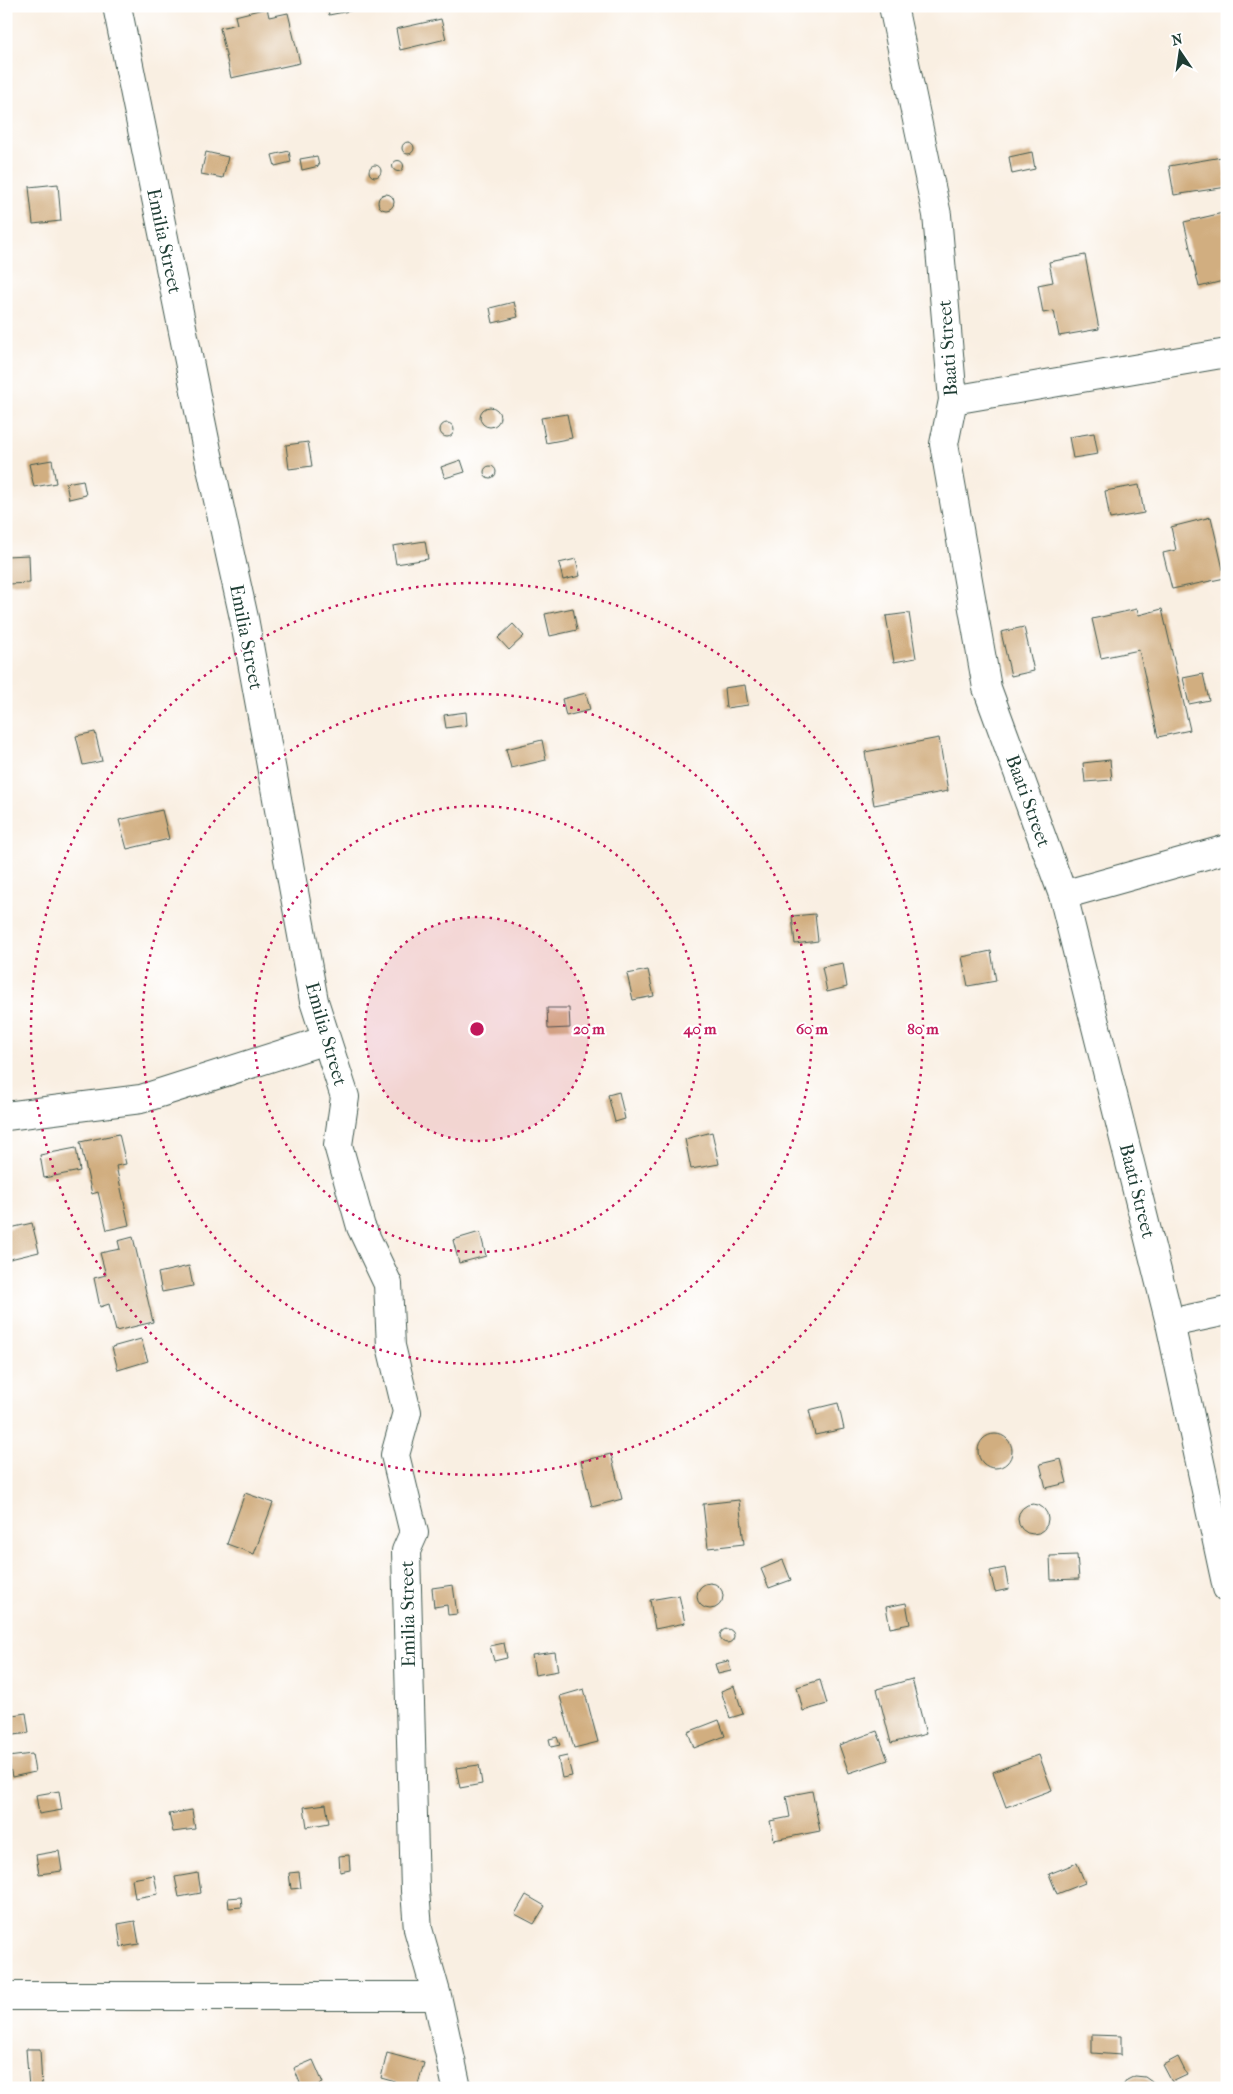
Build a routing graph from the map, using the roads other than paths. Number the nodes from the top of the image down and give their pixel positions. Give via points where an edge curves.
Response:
1 (117, 6) edge
2 (893, 6) edge
3 (1227, 353) edge
4 (953, 400) junction
5 (1227, 849) edge
6 (1063, 896) junction
7 (326, 1040) junction
8 (6, 1116) edge
9 (1227, 1311) edge
10 (1170, 1323) junction
11 (1227, 1588) edge
12 (6, 1996) edge
13 (437, 1996) junction
14 (457, 2088) edge

1 - 7 street, Emilia Street via 244,618 314,1001
2 - 4 street, Baati Street via 937,215
3 - 4 street
4 - 6 street, Baati Street via 944,444 987,688
5 - 6 street
6 - 10 street, Baati Street
7 - 8 street via 141,1099
7 - 13 street, Emilia Street via 345,1097 338,1145 361,1227 388,1284 391,1346 407,1412 396,1455 414,1534 406,1551 415,1891 418,1929
9 - 10 street
10 - 11 street, Baati Street
12 - 13 street
13 - 14 street, Emilia Street

